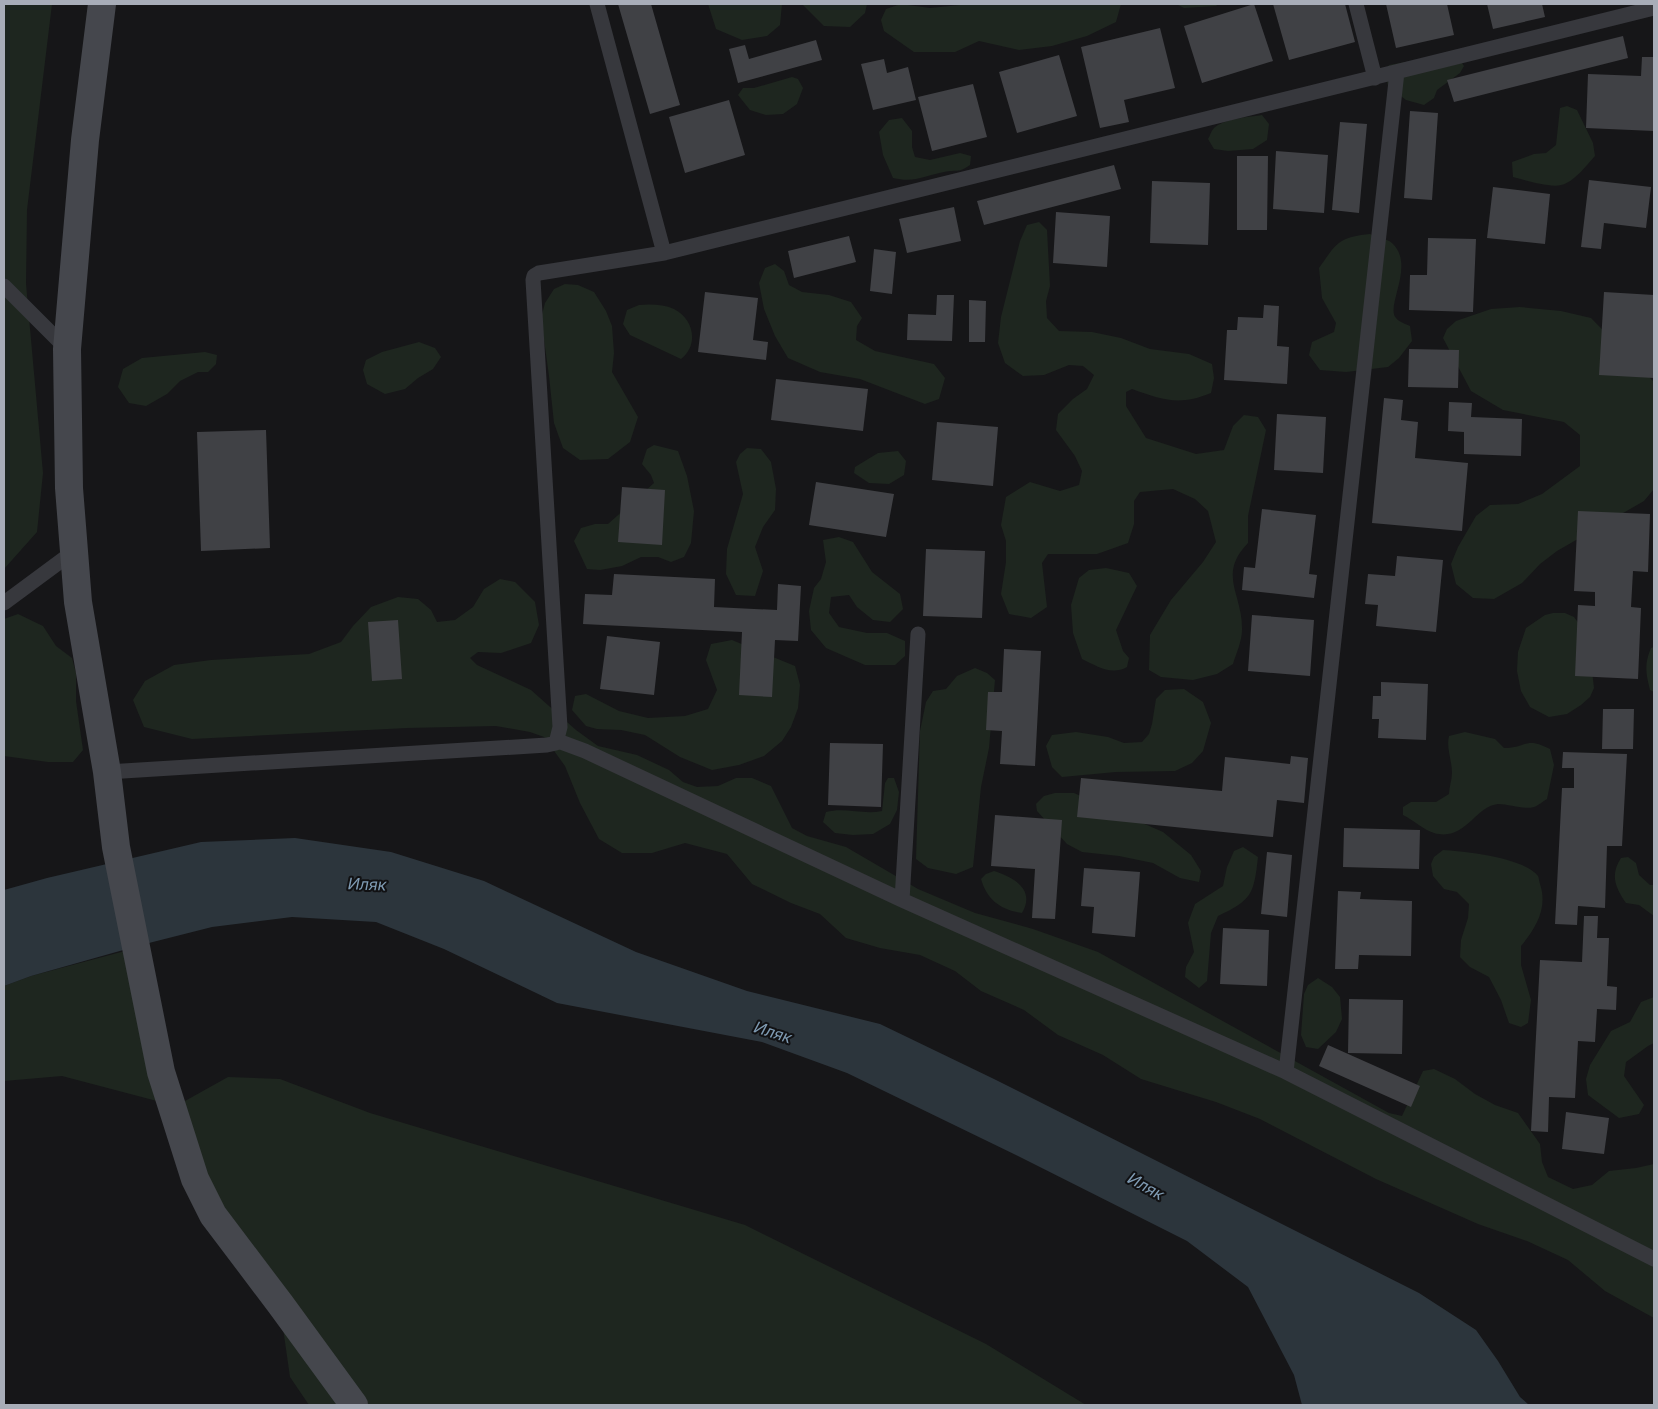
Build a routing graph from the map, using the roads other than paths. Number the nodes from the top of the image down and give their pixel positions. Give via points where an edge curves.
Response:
1 (102, 4) edge
2 (597, 4) edge
3 (1356, 4) edge
4 (1654, 8) edge
5 (1397, 72) junction
6 (1374, 78) junction
7 (664, 253) junction
8 (4, 286) edge
9 (67, 350) junction
10 (73, 552) junction
11 (4, 603) edge
12 (918, 634) dead end
13 (558, 741) junction
14 (107, 772) junction
15 (902, 900) junction
16 (1286, 1072) junction
17 (1654, 1259) edge
18 (354, 1405) edge

1 - 9 street via 85,140
2 - 7 lane
3 - 6 lane
4 - 5 lane
5 - 6 lane
5 - 16 lane
6 - 7 lane
7 - 13 lane via 539,273 533,280 560,727
8 - 9 lane
9 - 10 street
10 - 11 lane
10 - 14 street via 78,602
12 - 15 lane
13 - 14 lane via 547,745
13 - 15 lane via 585,750
14 - 18 street via 116,847 161,1072 195,1179 213,1215
15 - 16 lane
16 - 17 lane

